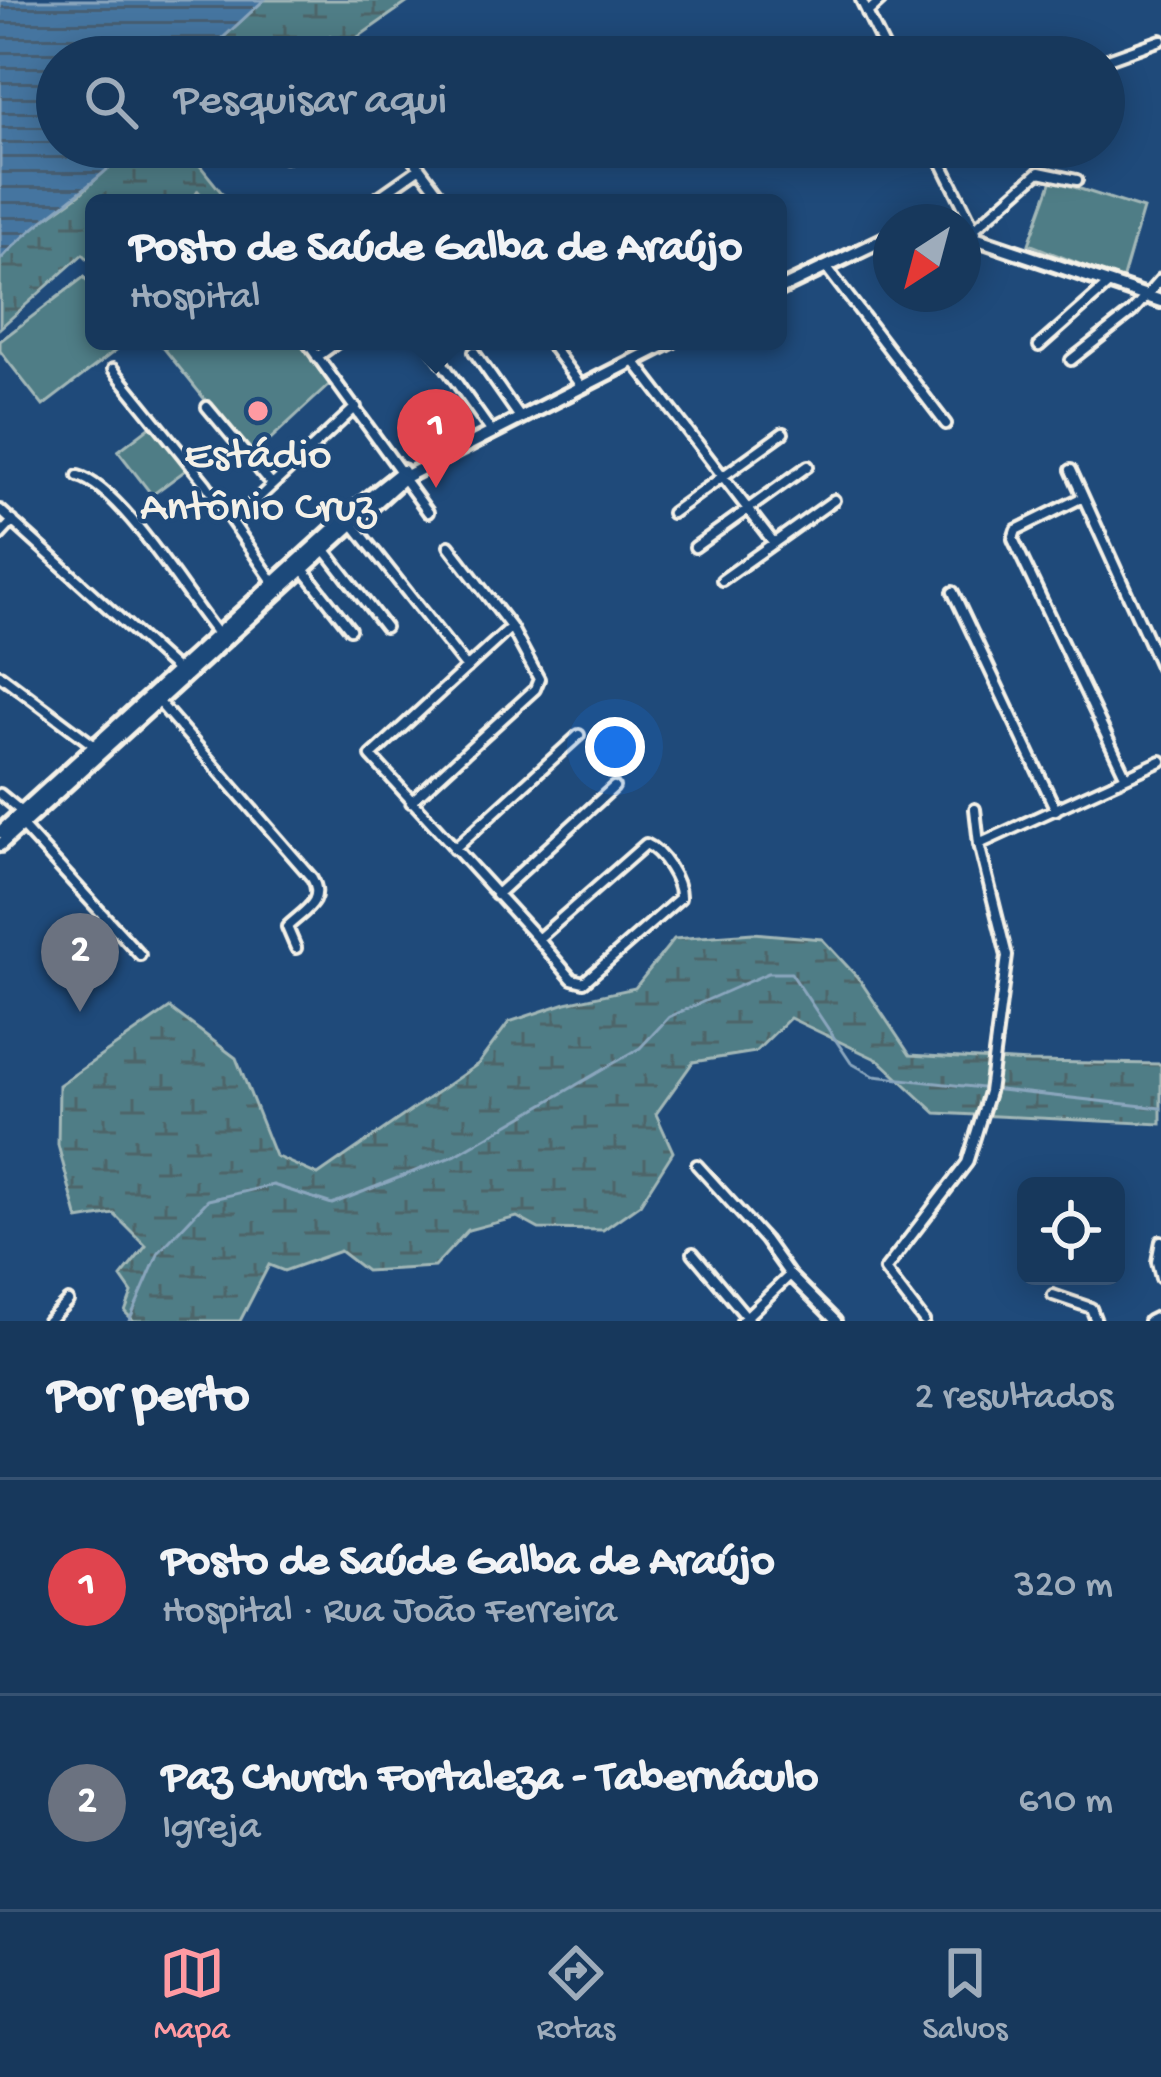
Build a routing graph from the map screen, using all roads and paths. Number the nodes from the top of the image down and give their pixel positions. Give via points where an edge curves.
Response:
1 (861, 0) edge
2 (880, 0) edge
3 (867, 13) junction
4 (878, 36) edge
5 (1161, 40) edge
6 (1125, 53) edge
7 (420, 168) joint
8 (943, 168) edge
9 (1077, 180) dead end
10 (383, 194) edge
11 (439, 194) edge
12 (959, 204) edge
13 (981, 226) edge
14 (981, 237) edge
15 (873, 245) edge
16 (826, 267) junction
17 (1161, 279) edge
18 (1109, 284) junction
19 (787, 286) edge
20 (1148, 296) junction
21 (1161, 301) edge
22 (1039, 346) dead end
23 (312, 350) edge
24 (327, 350) edge
25 (433, 350) edge
26 (555, 350) edge
27 (654, 350) edge
28 (474, 352) dead end
29 (317, 357) junction
30 (633, 360) junction
31 (1071, 360) dead end
32 (113, 369) dead end
33 (581, 386) junction
34 (206, 406) dead end
35 (356, 407) junction
36 (519, 416) junction
37 (946, 424) dead end
38 (491, 431) junction
39 (783, 433) dead end
40 (808, 466) dead end
41 (1071, 470) dead end
42 (402, 475) junction
43 (78, 476) dead end
44 (722, 476) junction
45 (272, 485) junction
46 (1083, 496) junction
47 (834, 500) dead end
48 (0, 510) edge
49 (748, 510) junction
50 (428, 512) dead end
51 (672, 513) dead end
52 (239, 516) dead end
53 (14, 521) junction
54 (353, 524) junction
55 (0, 535) edge
56 (774, 543) junction
57 (449, 546) dead end
58 (695, 548) dead end
59 (325, 550) junction
60 (303, 569) junction
61 (722, 580) dead end
62 (277, 587) junction
63 (953, 592) dead end
64 (385, 627) dead end
65 (511, 627) junction
66 (350, 628) dead end
67 (222, 638) junction
68 (467, 668) junction
69 (1161, 668) edge
70 (0, 675) edge
71 (181, 675) junction
72 (156, 698) junction
73 (579, 735) dead end
74 (99, 750) junction
75 (1161, 761) edge
76 (1126, 777) junction
77 (614, 787) dead end
78 (0, 794) edge
79 (411, 802) junction
80 (975, 809) dead end
81 (1056, 810) junction
82 (24, 819) junction
83 (0, 832) edge
84 (979, 844) junction
85 (0, 845) edge
86 (454, 849) junction
87 (496, 895) junction
88 (537, 938) junction
89 (296, 948) dead end
90 (140, 955) dead end
91 (697, 1165) dead end
92 (1161, 1240) edge
93 (693, 1253) dead end
94 (790, 1275) junction
95 (1161, 1278) edge
96 (1053, 1295) dead end
97 (68, 1301) dead end
98 (1161, 1315) edge
99 (746, 1320) edge
100 (48, 1321) edge
101 (836, 1321) edge
102 (924, 1321) edge
103 (1096, 1321) edge
104 (1149, 1321) edge

1 - 3 street
2 - 3 street
3 - 4 street
5 - 6 street
7 - 10 street
7 - 11 street
8 - 12 street
9 - 13 street via 1039,172
14 - 18 main road
15 - 16 main road
16 - 19 main road
16 - 37 street
17 - 20 street
18 - 20 main road
18 - 22 street
20 - 21 main road
20 - 31 street
23 - 29 street
24 - 29 street
25 - 38 street
26 - 33 street
27 - 30 main road
28 - 36 street
29 - 35 street
30 - 33 main road
30 - 44 street
32 - 62 street
33 - 36 main road
34 - 45 street
35 - 42 street
35 - 45 street
36 - 38 main road
38 - 42 main road
39 - 44 street
40 - 49 street
41 - 46 street
42 - 50 street
42 - 54 main road
42 - 62 main road
43 - 67 street via 119,506
44 - 49 street
44 - 51 street
45 - 52 street
46 - 69 street
46 - 76 street via 1015,530 1012,539
47 - 56 street
48 - 53 street
49 - 56 street
49 - 58 street
53 - 55 street
53 - 71 street
54 - 59 main road
54 - 68 street
56 - 61 street
57 - 65 street
59 - 60 main road
59 - 64 street
60 - 62 main road
60 - 66 street
62 - 67 main road
63 - 81 street
65 - 68 street
65 - 79 street via 538,675 535,688
67 - 71 main road
68 - 79 street via 373,752
70 - 74 street
71 - 72 main road
72 - 74 main road
72 - 89 street via 313,878 314,903 286,930
73 - 86 street
74 - 82 main road
75 - 76 street
76 - 81 street
77 - 87 street
78 - 82 street
79 - 86 street
80 - 84 street
81 - 84 street
82 - 83 main road
82 - 85 main road
82 - 90 street
84 - 102 street via 1007,950 988,1098 973,1154 885,1270
86 - 87 street
87 - 88 street
88 - 88 street via 648,843 681,891 584,982 572,979
91 - 94 street
92 - 95 street
93 - 99 street
94 - 99 street
94 - 101 street
96 - 103 street via 1091,1308
97 - 100 street
98 - 104 street

